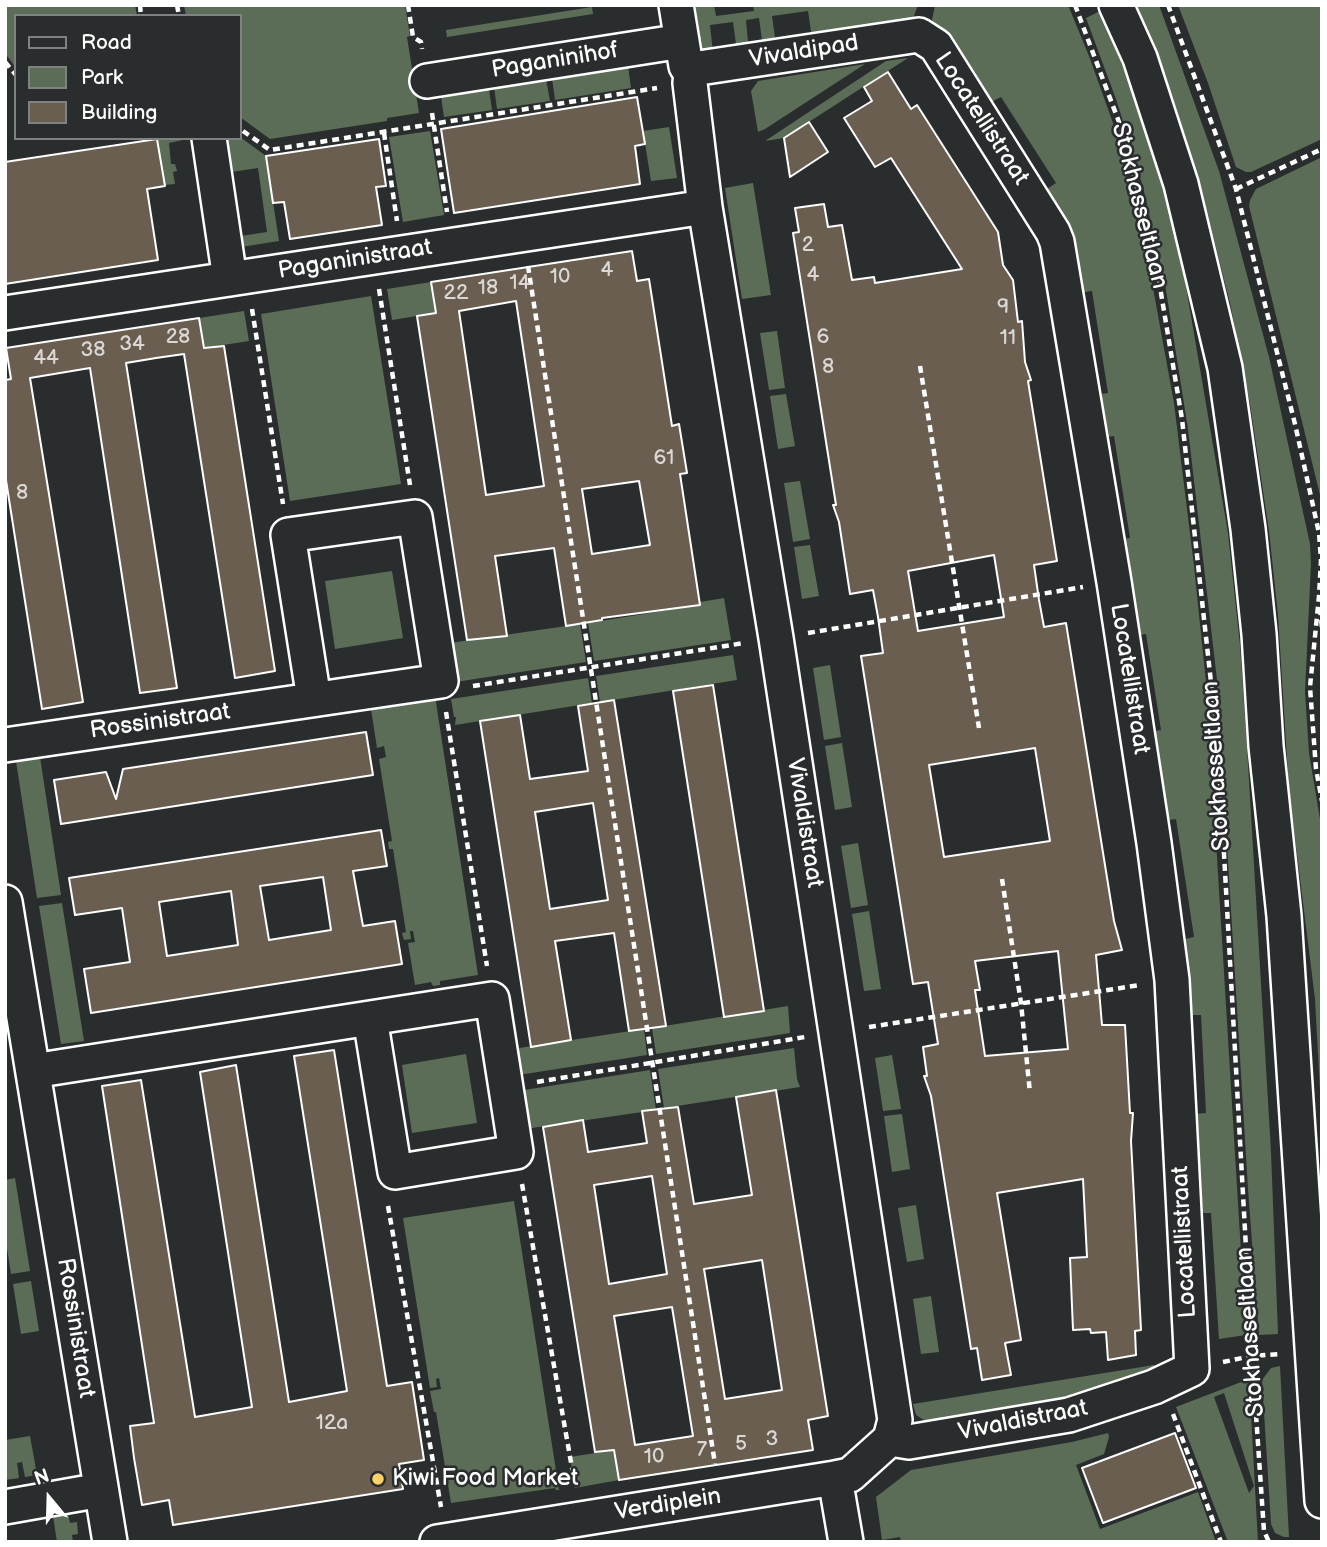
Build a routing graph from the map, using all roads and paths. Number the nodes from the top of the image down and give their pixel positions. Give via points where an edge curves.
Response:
1 (408, 5) edge
2 (676, 5) edge
3 (1075, 5) edge
4 (1116, 5) edge
5 (1168, 5) edge
6 (919, 35) joint
7 (688, 66) junction
8 (427, 81) junction
9 (434, 125) junction
10 (242, 129) edge
11 (383, 133) junction
12 (209, 140) edge
13 (1322, 149) edge
14 (1236, 189) junction
15 (705, 207) junction
16 (523, 235) junction
17 (453, 246) junction
18 (388, 255) junction
19 (238, 278) junction
20 (5, 313) edge
21 (920, 366) dead end
22 (415, 517) junction
23 (288, 535) junction
24 (1319, 596) junction
25 (1322, 628) edge
26 (441, 681) junction
27 (314, 699) junction
28 (979, 727) dead end
29 (5, 745) edge
30 (1322, 801) edge
31 (1002, 880) dead end
32 (5, 901) edge
33 (11, 975) edge
34 (492, 999) junction
35 (370, 1017) junction
36 (33, 1071) junction
37 (1030, 1093) dead end
38 (516, 1152) junction
39 (395, 1172) junction
40 (1312, 1353) junction
41 (1252, 1356) junction
42 (1192, 1369) junction
43 (1162, 1383) junction
44 (1318, 1399) edge
45 (890, 1439) junction
46 (835, 1478) junction
47 (101, 1490) junction
48 (720, 1496) junction
49 (1322, 1498) edge
50 (5, 1507) edge
51 (580, 1519) junction
52 (442, 1541) edge
53 (110, 1542) edge
54 (846, 1542) edge
55 (1221, 1542) edge
56 (1269, 1542) edge

1 - 8 path via 413,37 421,42
2 - 7 street
3 - 41 path, Stokhasseltlaan via 1119,122 1140,199 1182,419 1218,746
4 - 40 street, Stokhasseltlaan via 1166,135 1225,368 1259,634 1284,916
5 - 14 path
6 - 7 street, Vivaldipad
6 - 42 street, Locatellistraat via 936,46 1058,242 1172,980
7 - 8 street, Paganinihof
7 - 9 path
7 - 15 street
8 - 9 path
9 - 11 path
9 - 17 path
10 - 11 path via 270,150
11 - 18 path
12 - 19 street
13 - 14 path
14 - 24 path via 1319,533
15 - 16 street, Paganinistraat
15 - 45 street, Vivaldistraat via 774,624 895,1420
16 - 17 street, Paganinistraat
16 - 48 path
17 - 18 street, Paganinistraat
18 - 19 street, Paganinistraat
18 - 22 path
19 - 20 street, Paganinistraat
19 - 23 path
21 - 28 path
22 - 23 street
22 - 26 street
23 - 27 street
24 - 25 path
24 - 30 path via 1310,687
26 - 27 street, Rossinistraat
26 - 34 path
27 - 29 street, Rossinistraat
31 - 37 path
32 - 33 street, Rossinistraat
33 - 36 street, Rossinistraat
34 - 35 street
34 - 38 street
35 - 36 street
35 - 39 street
36 - 47 street, Rossinistraat
38 - 39 street
38 - 51 path
39 - 52 path via 386,1193
40 - 41 path
40 - 44 street, Stokhasseltlaan
41 - 42 path
41 - 56 path, Stokhasseltlaan via 1264,1531
42 - 43 street, Vivaldistraat
43 - 45 street, Vivaldistraat via 1069,1416 909,1443
43 - 55 path
44 - 49 street, Stokhasseltlaan
45 - 46 street via 849,1475
46 - 48 street, Verdiplein
46 - 54 street
47 - 50 street
47 - 53 street
48 - 51 street, Verdiplein
51 - 52 street, Verdiplein

